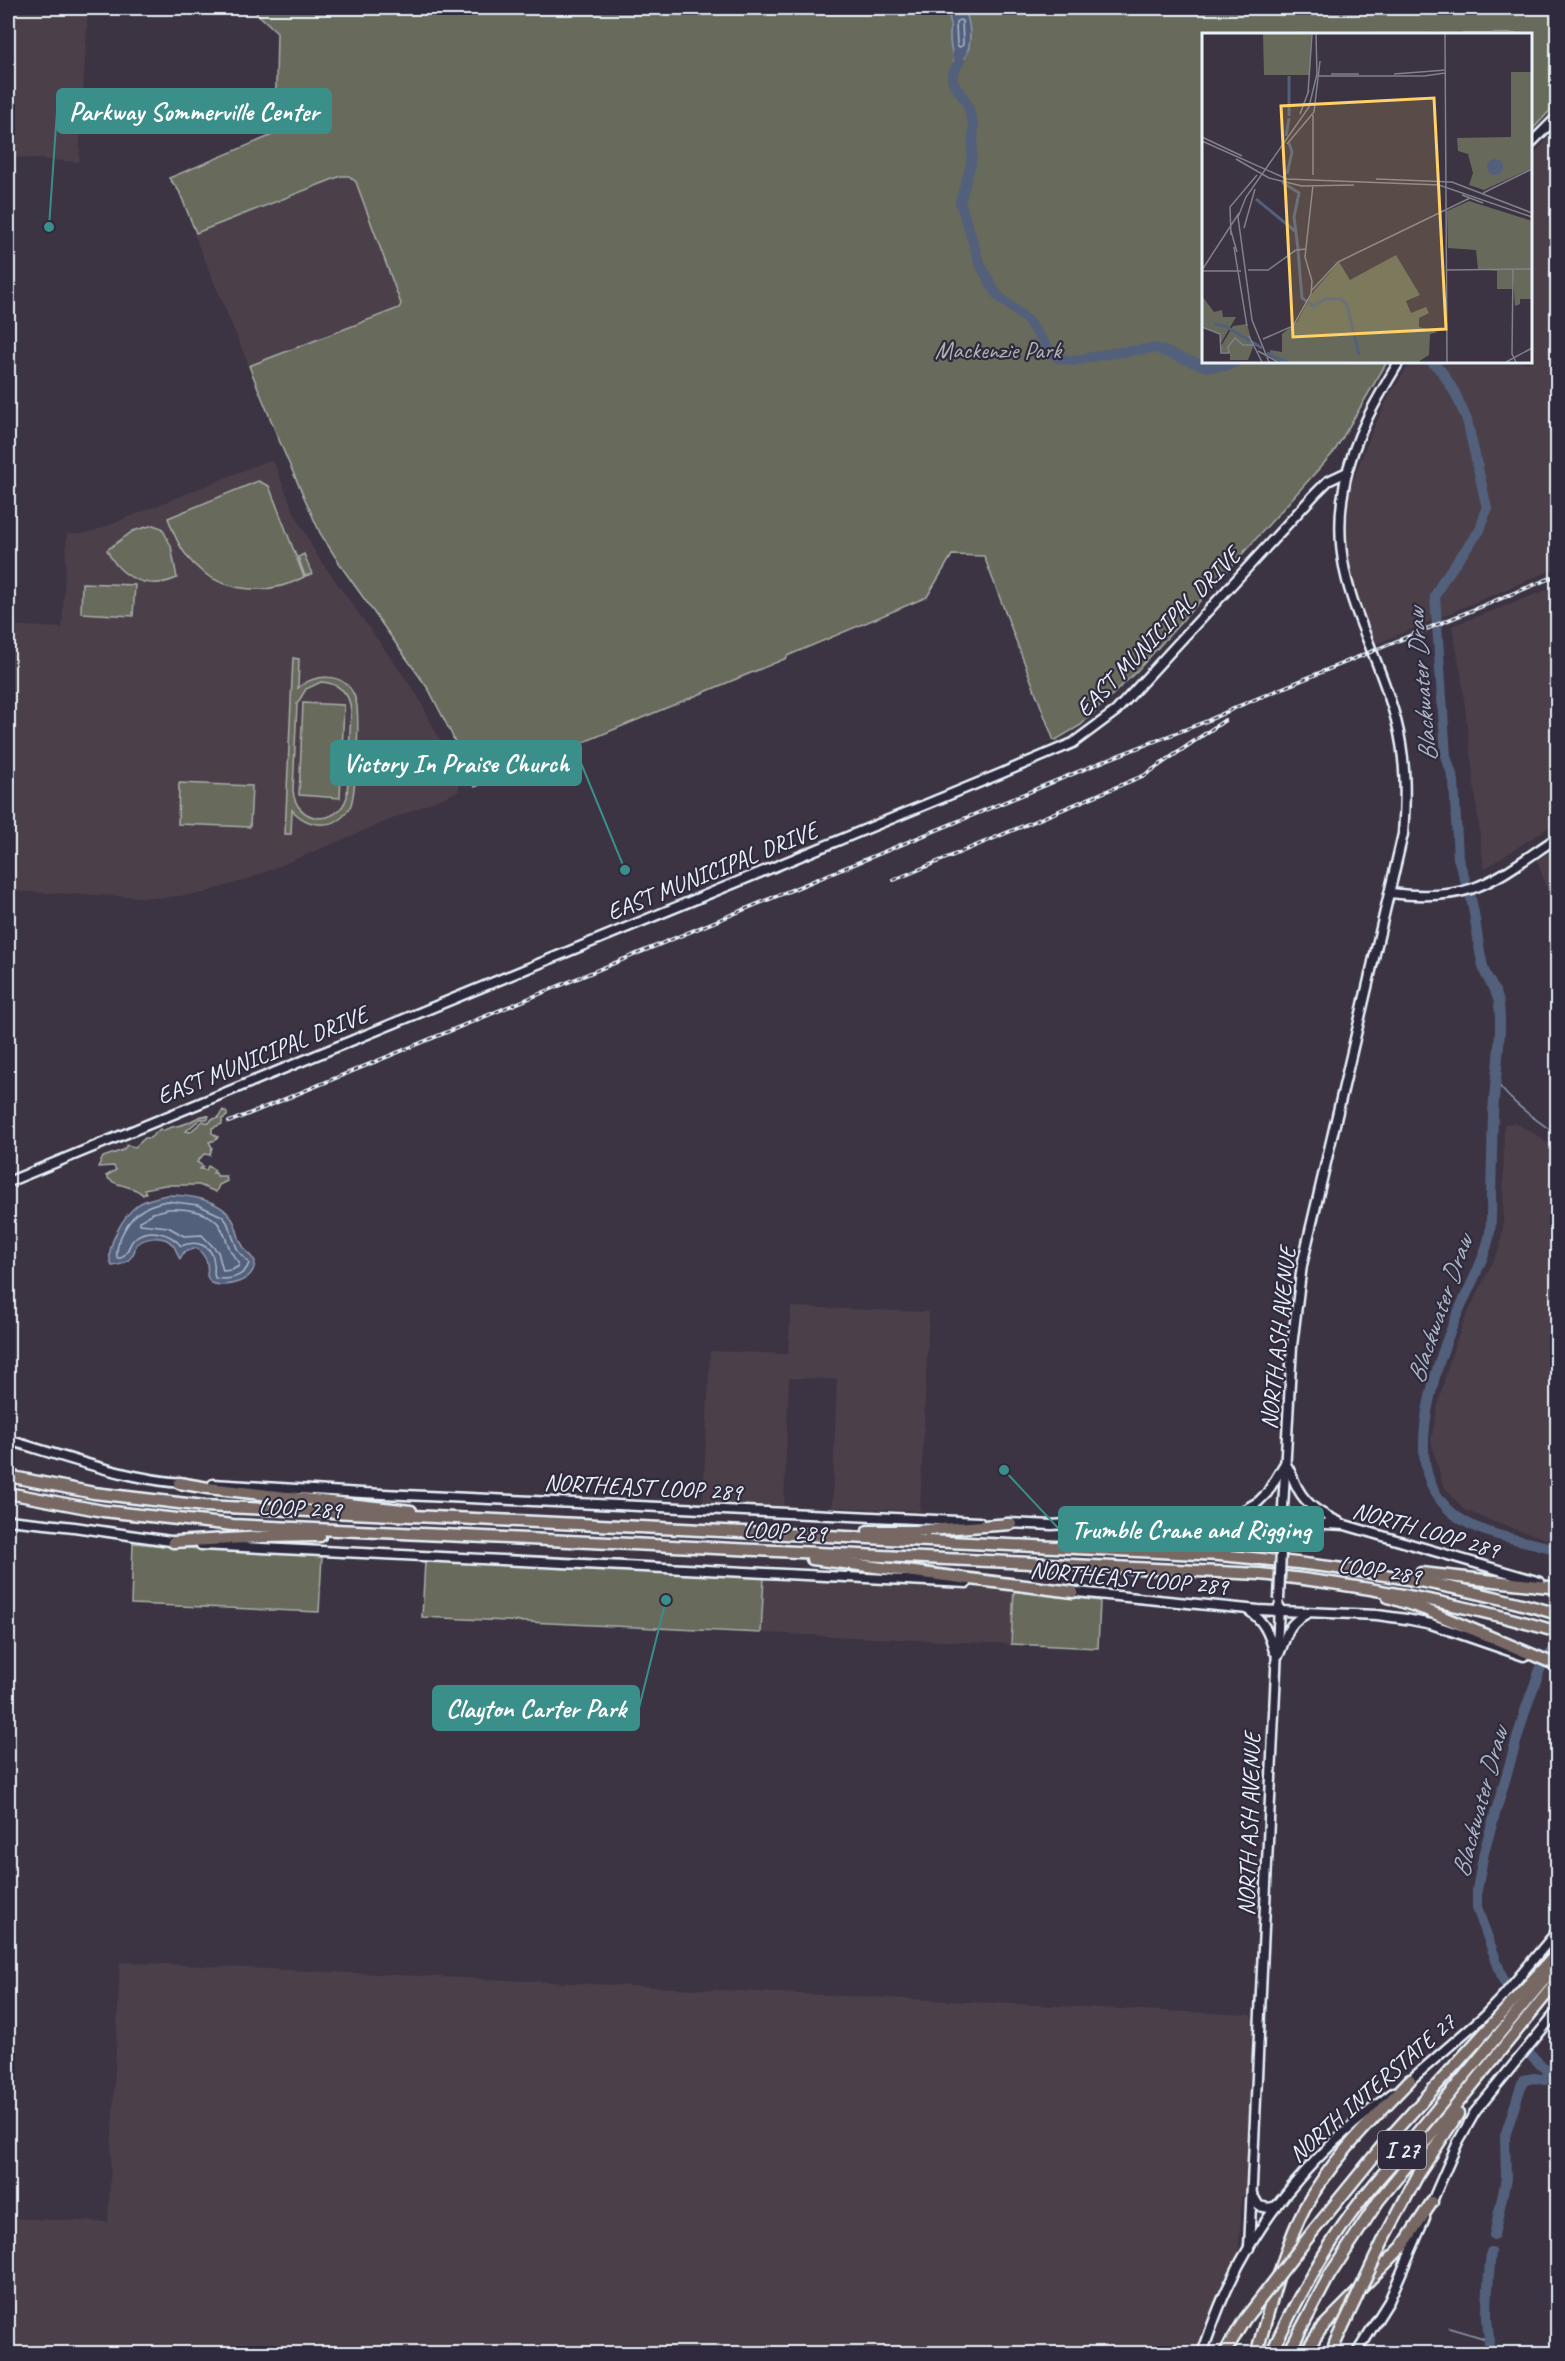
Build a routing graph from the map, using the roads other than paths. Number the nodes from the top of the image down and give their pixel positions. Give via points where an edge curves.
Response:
1 (1557, 116) edge
2 (1532, 142) edge
3 (1398, 363) edge
4 (1347, 472) junction
5 (1557, 837) edge
6 (1390, 893) junction
7 (8, 1182) edge
8 (8, 1440) edge
9 (1285, 1463) junction
10 (8, 1476) edge
11 (179, 1483) junction
12 (8, 1493) edge
13 (1230, 1518) junction
14 (8, 1520) edge
15 (480, 1520) junction
16 (1011, 1524) junction
17 (1282, 1524) junction
18 (1345, 1525) junction
19 (676, 1529) junction
20 (486, 1538) junction
21 (173, 1542) junction
22 (702, 1548) junction
23 (1341, 1567) junction
24 (1311, 1580) junction
25 (1557, 1588) edge
26 (1073, 1592) junction
27 (1245, 1609) junction
28 (1278, 1611) junction
29 (1309, 1612) junction
30 (1557, 1614) edge
31 (1557, 1632) edge
32 (1276, 1660) junction
33 (1557, 1665) edge
34 (1557, 1929) edge
35 (1557, 1952) edge
36 (1557, 1963) edge
37 (1557, 1980) edge
38 (1557, 2010) edge
39 (1512, 2036) junction
40 (1410, 2080) junction
41 (1251, 2193) junction
42 (1432, 2202) junction
43 (1277, 2206) junction
44 (1249, 2248) junction
45 (1202, 2354) edge
46 (1224, 2354) edge
47 (1256, 2354) edge
48 (1270, 2354) edge
49 (1288, 2354) edge
50 (1304, 2354) edge
51 (1331, 2354) edge
52 (1356, 2354) edge

1 - 2 main road
3 - 4 main road, NORTH ASH AVENUE via 1361,428
4 - 6 main road, NORTH ASH AVENUE via 1340,528 1346,581 1391,703 1404,762 1403,834
4 - 7 main road, EAST MUNICIPAL DRIVE via 1328,481 1315,494 1116,711 1073,742
5 - 6 main road via 1479,888 1436,896
6 - 9 main road, NORTH ASH AVENUE via 1301,1274
8 - 11 main road, NORTHEAST LOOP 289 via 122,1472
9 - 13 main road via 1267,1493
9 - 17 main road, NORTH ASH AVENUE
9 - 18 main road via 1302,1497 1322,1514
10 - 15 highway, LOOP 289 via 94,1493 204,1506
11 - 15 highway
11 - 16 main road, NORTHEAST LOOP 289
12 - 20 highway, LOOP 289 via 180,1521
13 - 16 main road, NORTHEAST LOOP 289 via 1170,1516
13 - 17 main road, NORTHEAST LOOP 289
14 - 21 main road, NORTHEAST LOOP 289
15 - 19 highway, LOOP 289
16 - 19 highway via 914,1531
17 - 18 main road, NORTH LOOP 289
17 - 28 main road, NORTH ASH AVENUE, bridge
18 - 25 main road, NORTH LOOP 289
19 - 23 highway, LOOP 289 via 1219,1555
20 - 21 highway via 273,1537
20 - 22 highway, LOOP 289
21 - 26 main road, NORTHEAST LOOP 289
22 - 24 highway, LOOP 289 via 1240,1573
22 - 26 highway
23 - 25 highway
23 - 30 highway, LOOP 289 via 1463,1589
24 - 31 highway, LOOP 289 via 1437,1601
24 - 33 highway via 1404,1602
26 - 27 main road, NORTHEAST LOOP 289
27 - 28 main road, NORTHEAST LOOP 289
27 - 32 main road via 1266,1628
28 - 29 main road
28 - 32 main road, NORTH ASH AVENUE
29 - 32 main road via 1289,1626
29 - 33 main road via 1377,1615 1431,1624
32 - 41 main road, NORTH ASH AVENUE
34 - 40 main road, NORTH INTERSTATE 27 via 1489,2011
35 - 46 highway, bridge via 1395,2131 1245,2319
36 - 48 highway, I 27 via 1365,2193 1297,2300
37 - 39 highway, I 27
38 - 42 main road via 1475,2112
39 - 49 highway, I 27 via 1378,2200
39 - 51 highway, bridge via 1431,2152 1385,2238
40 - 43 main road, NORTH INTERSTATE 27 via 1325,2150
40 - 47 highway via 1332,2167 1304,2209
41 - 43 main road via 1259,2206
41 - 44 main road, NORTH ASH AVENUE
42 - 50 highway via 1402,2247 1321,2330
42 - 52 main road via 1398,2284
43 - 44 main road, NORTH INTERSTATE 27
44 - 45 main road, NORTH INTERSTATE 27 via 1229,2284

